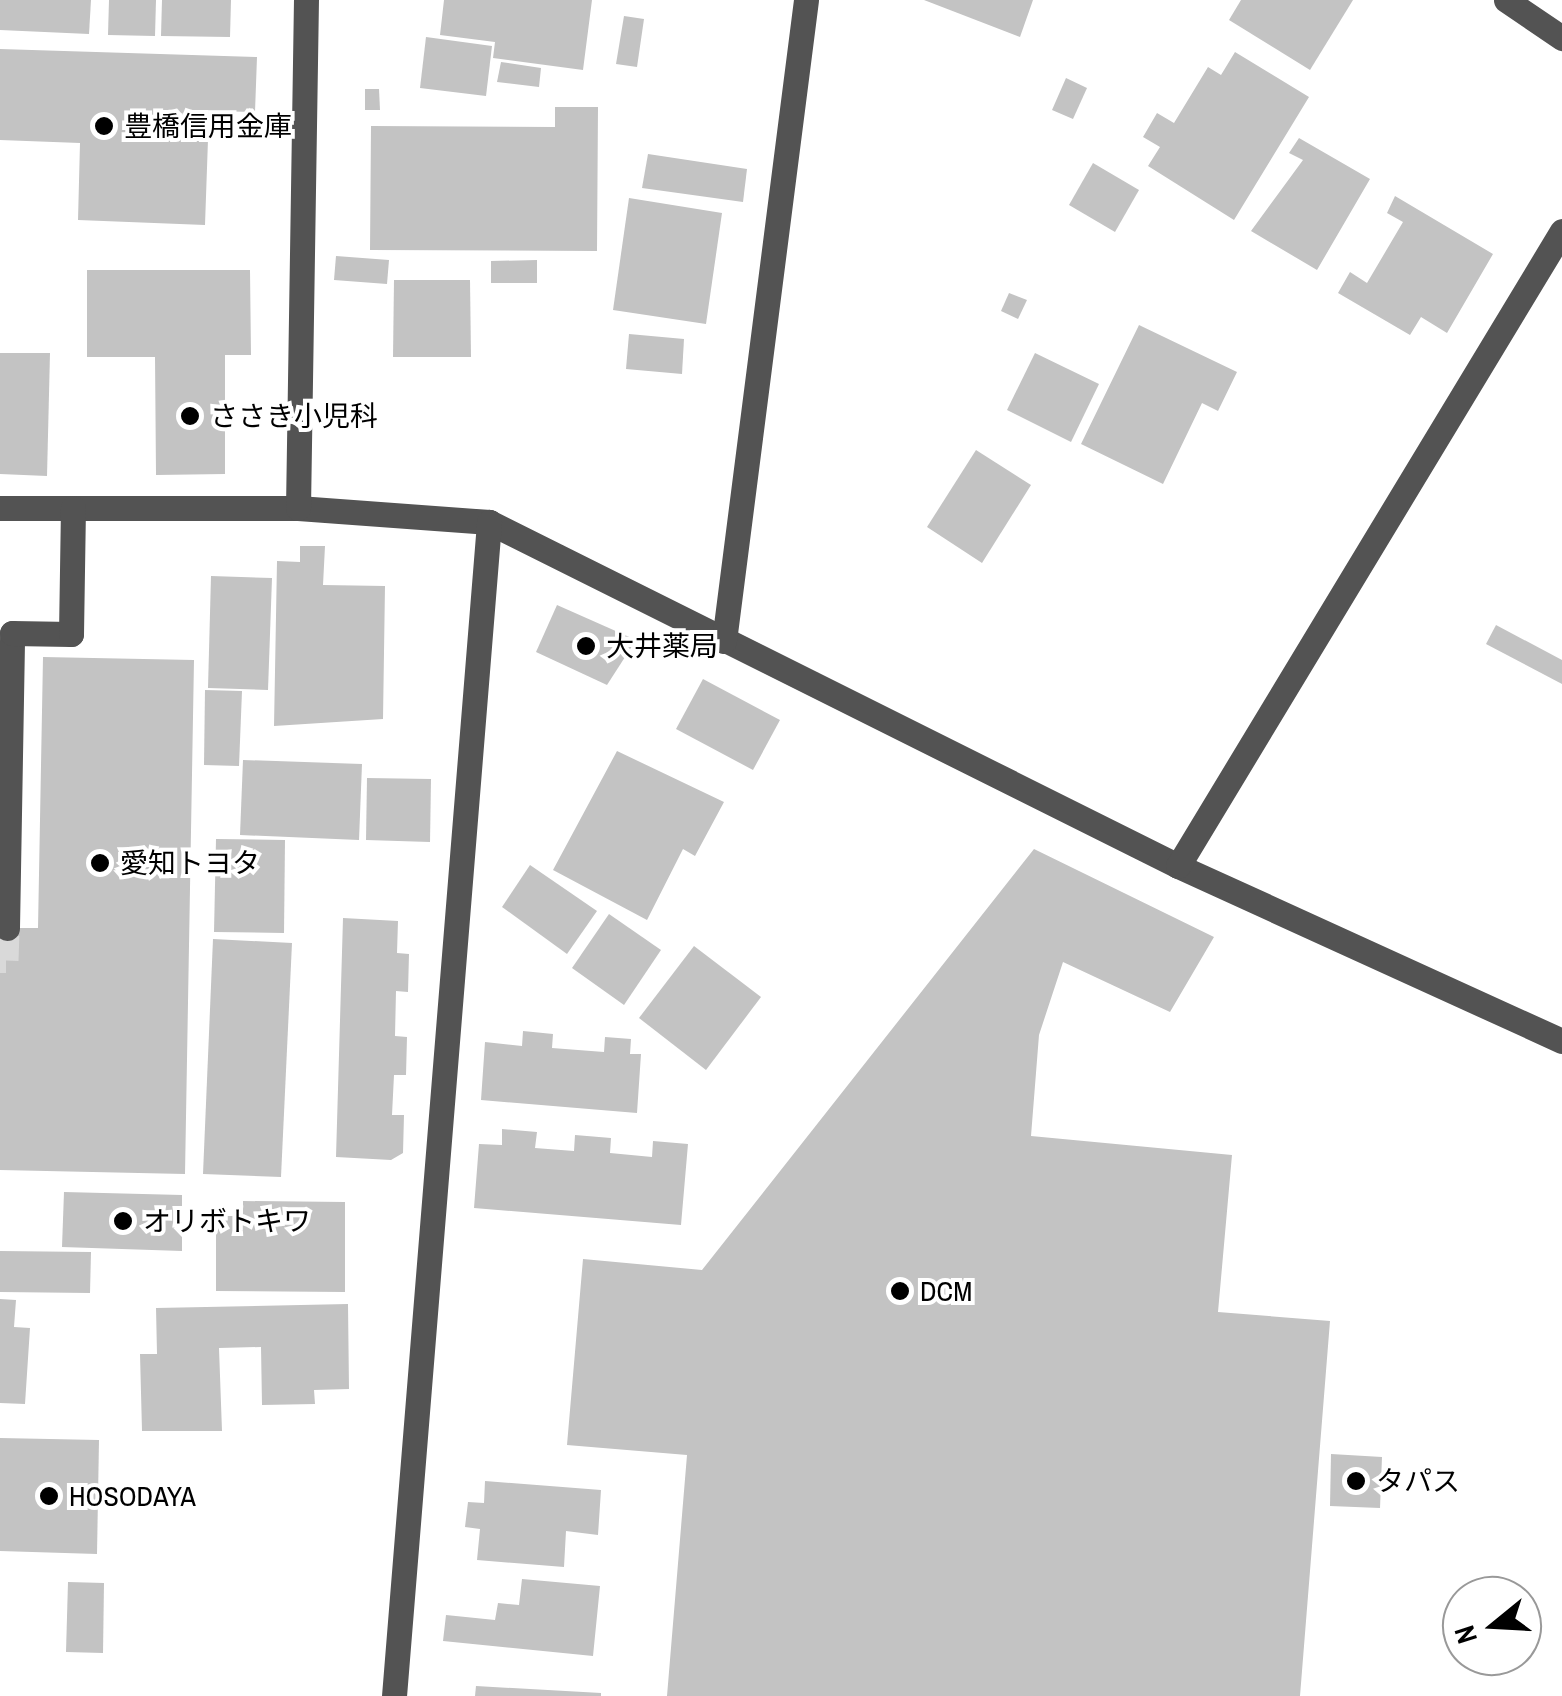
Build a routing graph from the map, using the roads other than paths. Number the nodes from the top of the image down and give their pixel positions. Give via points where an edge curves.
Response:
1 (306, 0) edge
2 (806, 0) edge
3 (1506, 0) edge
4 (1562, 38) edge
5 (1562, 230) edge
6 (0, 508) edge
7 (73, 508) junction
8 (298, 508) junction
9 (489, 522) junction
10 (724, 641) junction
11 (1178, 866) junction
12 (6, 928) dead end
13 (1562, 1041) edge
14 (394, 1696) edge

1 - 8 street
2 - 10 street
3 - 4 street
5 - 11 street
6 - 7 street
7 - 8 street
7 - 12 street via 71,634 12,633
8 - 9 street
9 - 10 street
9 - 14 street
10 - 11 street
11 - 13 street

